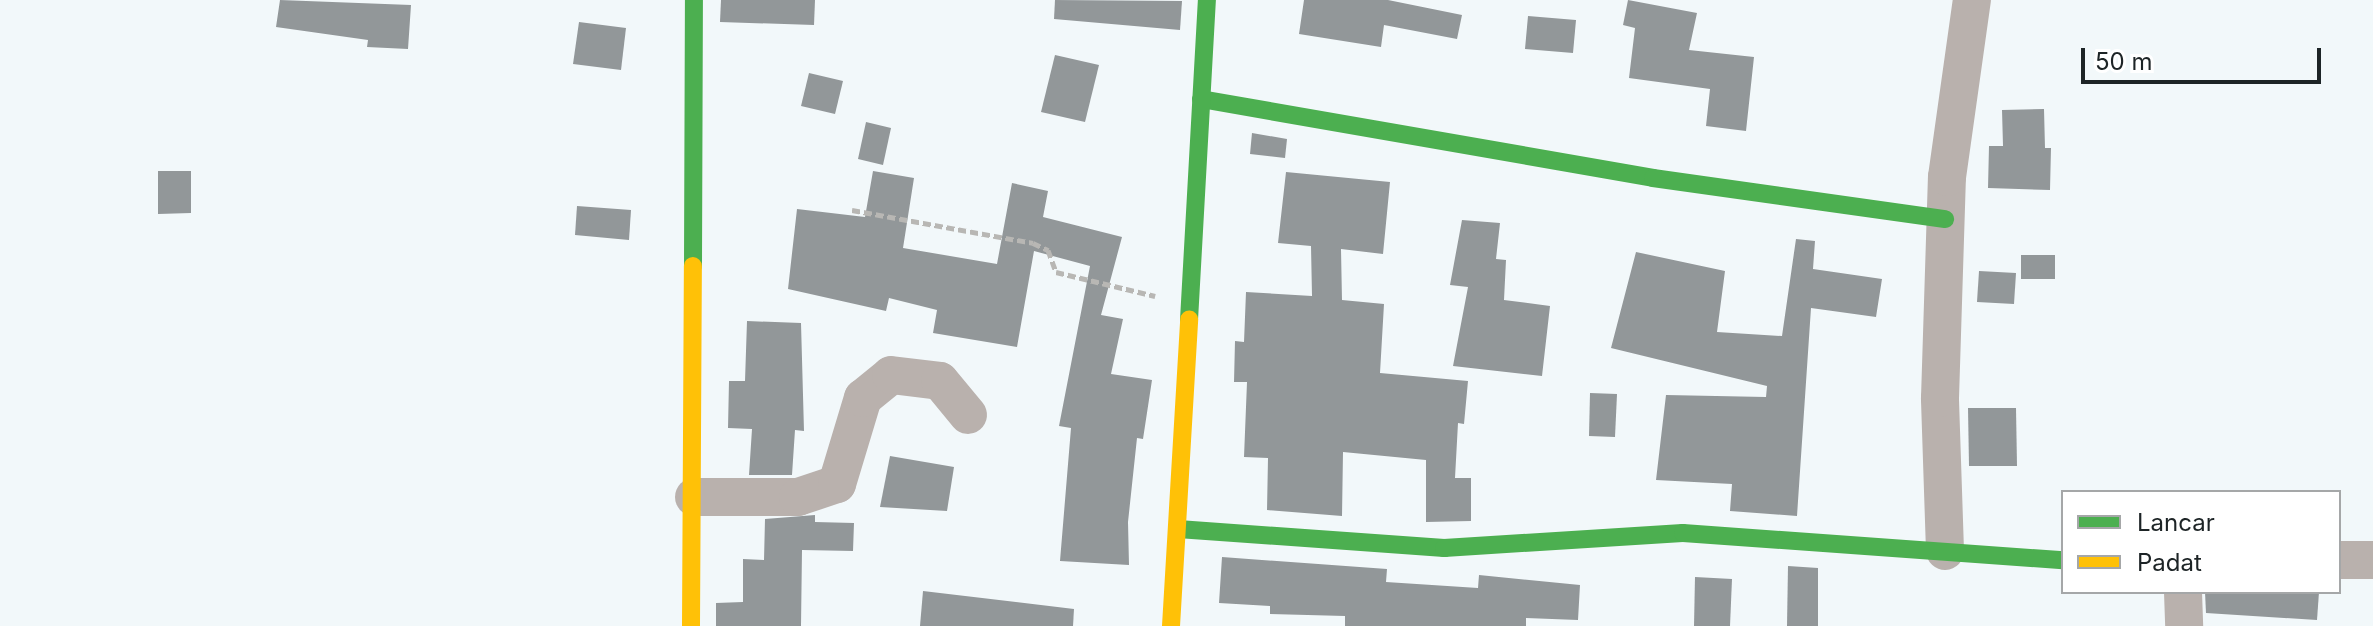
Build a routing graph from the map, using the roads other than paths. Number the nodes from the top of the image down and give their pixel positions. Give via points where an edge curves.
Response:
1 (694, 0) edge
2 (1207, 0) edge
3 (1972, 0) edge
4 (1201, 99) junction
5 (1945, 219) junction
6 (968, 415) dead end
7 (694, 497) junction
8 (1178, 529) junction
9 (1945, 551) junction
10 (2061, 560) edge
11 (2341, 560) edge
12 (2373, 560) edge
13 (2183, 594) edge
14 (691, 626) edge
15 (1171, 626) edge
16 (2184, 626) edge

1 - 7 street
2 - 4 street
3 - 5 street
4 - 5 street via 1653,178
4 - 8 street
5 - 9 street via 1940,398
6 - 7 street via 940,381 891,375 863,398 837,484 798,497
7 - 14 street
8 - 9 street via 1444,548 1683,533
8 - 15 street
9 - 10 street
11 - 12 street
13 - 16 street

